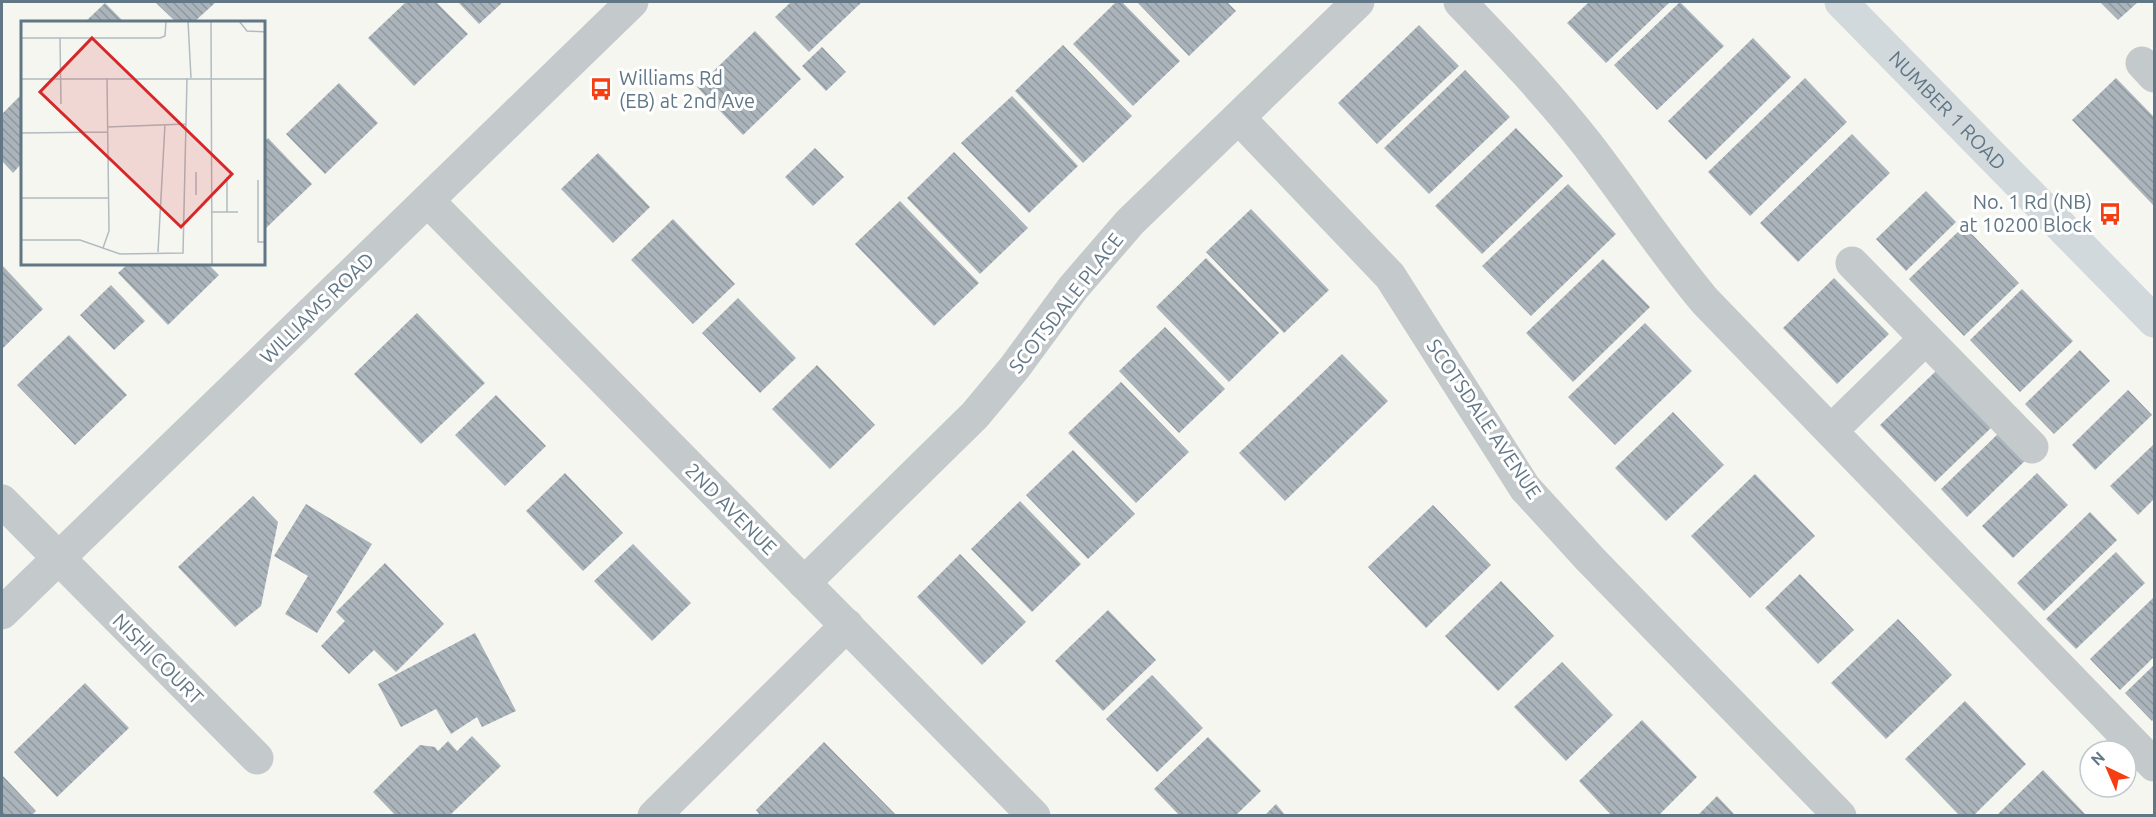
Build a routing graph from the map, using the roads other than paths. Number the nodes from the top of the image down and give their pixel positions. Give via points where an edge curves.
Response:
1 (632, 2) edge
2 (1358, 2) edge
3 (1460, 2) edge
4 (1841, 2) edge
5 (1239, 118) junction
6 (428, 201) junction
7 (1852, 263) dead end
8 (2154, 321) edge
9 (1925, 339) junction
10 (1831, 431) junction
11 (2032, 447) dead end
12 (2, 501) edge
13 (59, 558) junction
14 (804, 583) junction
15 (2, 614) edge
16 (847, 626) junction
17 (257, 758) dead end
18 (2154, 765) edge
19 (654, 816) edge
20 (1034, 816) edge
21 (1840, 816) edge

1 - 6 street, WILLIAMS ROAD
2 - 5 street, SCOTSDALE PLACE
3 - 10 street via 1558,108 1705,301
4 - 8 main road, NUMBER 1 ROAD
5 - 14 street, SCOTSDALE PLACE via 1099,256 994,393 954,438
5 - 21 street, SCOTSDALE AVENUE via 1390,276 1525,488
6 - 13 street, WILLIAMS ROAD
6 - 14 street, 2ND AVENUE
7 - 9 street
9 - 10 street
9 - 11 street
10 - 18 street
12 - 13 street, NISHI COURT
13 - 15 street, WILLIAMS ROAD
13 - 17 street, NISHI COURT
14 - 16 street, 2ND AVENUE
16 - 19 street
16 - 20 street, 2ND AVENUE

